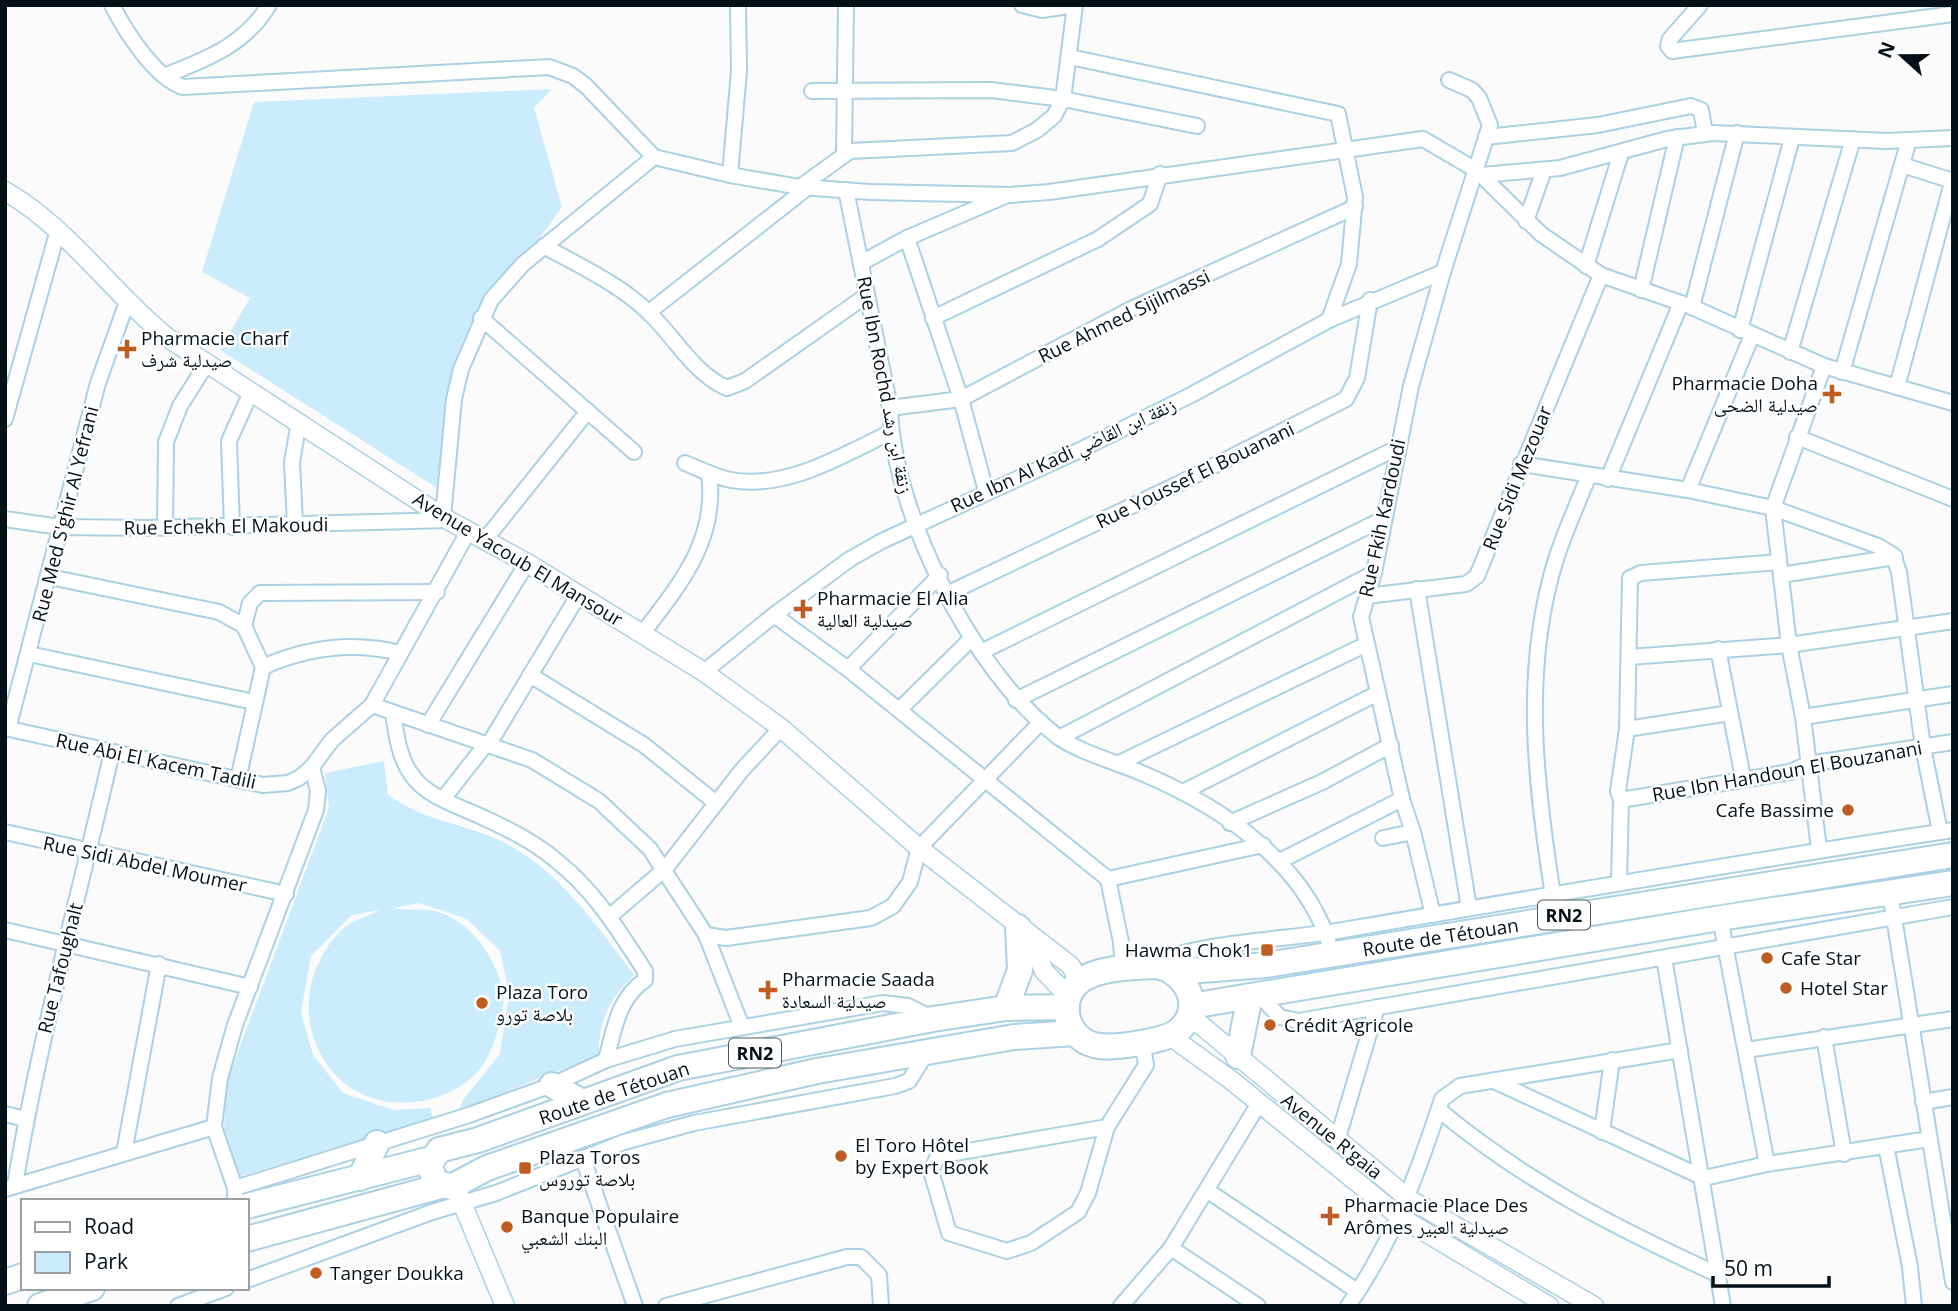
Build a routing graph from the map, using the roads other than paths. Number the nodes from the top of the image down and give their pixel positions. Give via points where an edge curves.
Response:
1 (112, 5) edge
2 (269, 5) edge
3 (738, 5) edge
4 (846, 5) edge
5 (1022, 5) edge
6 (1700, 5) edge
7 (1953, 14) edge
8 (1070, 57) junction
9 (164, 76) junction
10 (1449, 80) dead end
11 (812, 91) dead end
12 (846, 91) junction
13 (1063, 100) junction
14 (1197, 126) dead end
15 (1488, 131) junction
16 (1705, 133) junction
17 (1737, 133) junction
18 (1677, 138) junction
19 (1793, 138) junction
20 (1953, 138) edge
21 (1853, 139) junction
22 (1909, 140) junction
23 (1345, 149) junction
24 (844, 153) junction
25 (1620, 153) junction
26 (654, 158) junction
27 (1902, 165) junction
28 (1544, 170) junction
29 (1479, 173) junction
30 (1160, 174) junction
31 (730, 175) junction
32 (1953, 180) edge
33 (804, 188) junction
34 (6, 190) edge
35 (846, 190) junction
36 (1010, 195) junction
37 (1355, 207) junction
38 (1526, 221) junction
39 (58, 230) junction
40 (907, 238) junction
41 (544, 246) junction
42 (861, 263) junction
43 (1586, 266) junction
44 (1443, 272) junction
45 (1601, 275) junction
46 (1641, 290) junction
47 (867, 295) junction
48 (1370, 300) junction
49 (127, 302) junction
50 (1687, 305) junction
51 (649, 312) junction
52 (481, 318) junction
53 (933, 318) junction
54 (1329, 320) junction
55 (1746, 332) junction
56 (1790, 352) junction
57 (207, 363) junction
58 (1824, 366) junction
59 (1842, 372) junction
60 (1897, 387) junction
61 (251, 392) junction
62 (961, 398) junction
63 (1953, 403) edge
64 (890, 408) junction
65 (588, 411) junction
66 (5, 419) edge
67 (299, 422) junction
68 (891, 432) junction
69 (1797, 437) junction
70 (1396, 448) junction
71 (635, 452) dead end
72 (685, 463) dead end
73 (1521, 464) junction
74 (709, 473) junction
75 (1589, 475) junction
76 (1608, 479) junction
77 (1688, 490) junction
78 (986, 491) junction
79 (1953, 499) edge
80 (1773, 508) junction
81 (445, 518) junction
82 (5, 519) edge
83 (1383, 519) junction
84 (295, 525) junction
85 (916, 525) junction
86 (60, 527) junction
87 (165, 527) junction
88 (232, 527) junction
89 (476, 536) junction
90 (1895, 557) junction
91 (527, 563) junction
92 (1780, 568) junction
93 (1374, 573) junction
94 (940, 575) junction
95 (50, 577) junction
96 (1417, 589) junction
97 (437, 592) junction
98 (949, 593) junction
99 (579, 594) junction
100 (1367, 596) junction
101 (774, 615) junction
102 (1953, 621) edge
103 (244, 625) junction
104 (1907, 630) junction
105 (642, 634) junction
106 (971, 639) junction
107 (1367, 644) junction
108 (1789, 645) junction
109 (1718, 649) junction
110 (981, 652) junction
111 (400, 653) junction
112 (29, 654) junction
113 (1629, 657) junction
114 (263, 667) junction
115 (848, 669) junction
116 (704, 673) junction
117 (530, 676) junction
118 (1378, 693) junction
119 (1953, 694) edge
120 (1016, 700) junction
121 (1916, 700) junction
122 (254, 702) junction
123 (372, 705) junction
124 (899, 710) junction
125 (393, 713) junction
126 (1730, 713) junction
127 (1802, 717) junction
128 (1041, 722) junction
129 (428, 725) junction
130 (781, 728) junction
131 (7, 729) edge
132 (1627, 729) junction
133 (1059, 738) junction
134 (488, 743) junction
135 (1953, 743) edge
136 (1391, 746) junction
137 (1923, 747) junction
138 (112, 752) junction
139 (1119, 764) junction
140 (1808, 764) junction
141 (312, 767) junction
142 (984, 778) junction
143 (1743, 778) junction
144 (238, 780) junction
145 (1183, 792) junction
146 (443, 799) junction
147 (1402, 799) junction
148 (1621, 800) junction
149 (716, 803) junction
150 (1230, 823) junction
151 (1946, 831) edge
152 (5, 832) edge
153 (1413, 832) junction
154 (1383, 838) dead end
155 (1263, 845) junction
156 (919, 848) junction
157 (1819, 849) junction
158 (89, 852) junction
159 (1953, 855) edge
160 (1280, 861) junction
161 (665, 869) junction
162 (1108, 878) junction
163 (1619, 882) junction
164 (1953, 883) edge
165 (286, 894) junction
166 (1555, 905) junction
167 (1892, 905) junction
168 (1469, 908) junction
169 (1953, 908) edge
170 (1433, 915) junction
171 (609, 917) junction
172 (1720, 918) junction
173 (5, 930) edge
174 (1023, 930) junction
175 (706, 934) junction
176 (68, 944) junction
177 (1329, 944) junction
178 (1727, 948) junction
179 (1664, 958) junction
180 (159, 964) junction
181 (1148, 967) junction
182 (1123, 970) junction
183 (1175, 972) junction
184 (250, 986) junction
185 (1071, 995) junction
186 (1255, 995) junction
187 (1377, 1007) junction
188 (1006, 1008) junction
189 (1190, 1010) junction
190 (933, 1019) junction
191 (1953, 1019) edge
192 (1912, 1026) junction
193 (742, 1027) junction
194 (1075, 1033) junction
195 (1170, 1036) junction
196 (1824, 1037) junction
197 (1142, 1041) junction
198 (1680, 1051) junction
199 (1746, 1051) junction
200 (928, 1052) junction
201 (1238, 1056) junction
202 (606, 1060) junction
203 (1612, 1060) junction
204 (1494, 1081) junction
205 (552, 1085) junction
206 (1953, 1097) edge
207 (582, 1102) junction
208 (1923, 1102) junction
209 (1258, 1105) junction
210 (1438, 1110) junction
211 (5, 1114) edge
212 (26, 1119) junction
213 (214, 1127) junction
214 (1107, 1127) junction
215 (1602, 1132) junction
216 (1929, 1139) junction
217 (1337, 1141) junction
218 (377, 1143) junction
219 (442, 1145) junction
220 (1886, 1146) junction
221 (124, 1153) junction
222 (1844, 1154) junction
223 (583, 1159) junction
224 (1767, 1164) junction
225 (1953, 1171) edge
226 (1937, 1173) junction
227 (359, 1178) junction
228 (1704, 1178) junction
229 (10, 1187) edge
230 (456, 1189) junction
231 (1208, 1191) junction
232 (239, 1198) edge
233 (1409, 1199) junction
234 (1400, 1217) junction
235 (248, 1239) edge
236 (1171, 1248) junction
237 (1950, 1249) edge
238 (1719, 1275) junction
239 (248, 1280) edge
240 (1953, 1282) edge
241 (86, 1290) edge
242 (221, 1290) edge
243 (1354, 1301) edge
244 (1126, 1305) edge
245 (40, 1306) edge
246 (178, 1306) edge
247 (505, 1306) edge
248 (635, 1306) edge
249 (666, 1306) edge
250 (881, 1306) edge
251 (1258, 1306) edge
252 (1549, 1306) edge
253 (1594, 1306) edge
254 (1723, 1306) edge
255 (1914, 1306) edge

1 - 9 street via 131,37
2 - 9 street via 236,43
3 - 31 street via 739,71
4 - 12 street
5 - 8 street via 1042,10 1074,5
6 - 7 street via 1670,39 1671,51
8 - 13 street
8 - 23 street via 1335,112
9 - 26 street via 176,85 198,88 549,67 586,86
10 - 15 street via 1479,98
11 - 12 street
12 - 13 street via 955,89
12 - 24 street
13 - 14 street
13 - 24 street via 1050,120 1012,143
15 - 16 street via 1598,125 1691,106 1700,110
15 - 29 street, Rue Fkih Kardoudi
16 - 17 street
16 - 18 street
17 - 19 street
17 - 50 street
18 - 25 street
18 - 46 street
19 - 21 street
19 - 55 street
20 - 22 street
21 - 22 street
21 - 56 street
22 - 27 street
23 - 29 street via 1423,139
23 - 30 street
23 - 37 street
24 - 33 street
25 - 28 street
25 - 43 street
26 - 31 street
26 - 41 street
27 - 32 street
27 - 59 street
28 - 29 street
28 - 38 street
29 - 38 street
29 - 44 street, Rue Fkih Kardoudi
30 - 36 street
30 - 53 street via 1150,204 1098,239
31 - 33 street
32 - 60 street
33 - 35 street
33 - 51 street
34 - 39 street, Avenue Yacoub El Mansour
35 - 36 street
35 - 42 street, Rue Ibn Rochd زنقة ابن رشد
36 - 40 street
37 - 54 street via 1349,264
37 - 62 street, Rue Ahmed Sijilmassi via 1131,309
38 - 43 street
39 - 49 street, Avenue Yacoub El Mansour
39 - 66 street
40 - 42 street
40 - 53 street
41 - 51 street
41 - 52 street via 503,283
42 - 47 street, Rue Ibn Rochd زنقة ابن رشد
43 - 45 street
44 - 48 street, Rue Ibn Al Kadi زنقة ابن القاضي
44 - 70 street, Rue Fkih Kardoudi
45 - 46 street
45 - 73 street, Rue Sidi Mezouar
46 - 50 street
47 - 51 street via 745,382 727,388 687,355
47 - 64 street, Rue Ibn Rochd زنقة ابن رشد
48 - 54 street, Rue Ibn Al Kadi زنقة ابن القاضي
48 - 98 street, Rue Youssef El Bouanani via 1357,378 1346,400
49 - 57 street, Avenue Yacoub El Mansour via 168,338
49 - 86 street, Rue Med S'ghir Al Yefrani via 98,383
50 - 55 street
50 - 76 street
52 - 65 street
52 - 81 street via 454,399
53 - 62 street
54 - 78 street, Rue Ibn Al Kadi زنقة ابن القاضي via 1191,395
55 - 56 street
55 - 77 street
56 - 58 street
57 - 61 street, Avenue Yacoub El Mansour
57 - 87 street via 180,406 166,442
58 - 59 street
58 - 69 street
59 - 60 street
60 - 63 street
61 - 67 street, Avenue Yacoub El Mansour
61 - 88 street via 229,442
62 - 64 street, Rue Ahmed Sijilmassi
62 - 78 street
64 - 68 street, Rue Ibn Rochd زنقة ابن رشد
65 - 71 street
65 - 89 street, Rue Abi El Kacem Tadili
67 - 81 street, Avenue Yacoub El Mansour
67 - 84 street via 292,462
68 - 74 street via 778,479 730,480
68 - 85 street, Rue Ibn Rochd زنقة ابن رشد
69 - 79 street
69 - 80 street
70 - 83 street, Rue Fkih Kardoudi
70 - 110 street
72 - 74 street
73 - 75 street
73 - 96 street, Rue Sidi Mezouar via 1473,580
74 - 105 street via 710,521 702,543
75 - 76 street
75 - 166 street via 1556,560 1536,675 1534,762
76 - 77 street
77 - 80 street
78 - 85 street, Rue Ibn Al Kadi زنقة ابن القاضي
80 - 90 street via 1878,546
80 - 92 street
81 - 84 street, Rue Echekh El Makoudi
81 - 89 street, Avenue Yacoub El Mansour
82 - 86 street, Rue Echekh El Makoudi
83 - 93 street, Rue Fkih Kardoudi
83 - 120 street
84 - 88 street, Rue Echekh El Makoudi
85 - 94 street, Rue Ibn Rochd زنقة ابن رشد
85 - 101 street, Rue Ibn Al Kadi زنقة ابن القاضي via 850,559
86 - 87 street, Rue Echekh El Makoudi
86 - 95 street, Rue Med S'ghir Al Yefrani
87 - 88 street, Rue Echekh El Makoudi
89 - 91 street, Avenue Yacoub El Mansour
89 - 97 street, Rue Abi El Kacem Tadili
90 - 92 street
90 - 104 street
91 - 99 street, Avenue Yacoub El Mansour
91 - 129 street
92 - 108 street
92 - 113 street via 1633,575 1629,581
93 - 100 street, Rue Fkih Kardoudi
93 - 133 street
94 - 98 street, Rue Ibn Rochd زنقة ابن رشد
94 - 115 street
95 - 103 street via 219,612
95 - 112 street, Rue Med S'ghir Al Yefrani
96 - 100 street, Rue Sidi Mezouar
96 - 168 street
97 - 103 street via 260,593 250,603
97 - 111 street, Rue Abi El Kacem Tadili
98 - 106 street, Rue Ibn Rochd زنقة ابن رشد
99 - 105 street, Avenue Yacoub El Mansour
99 - 117 street
100 - 107 street, Rue Fkih Kardoudi via 1361,617
101 - 115 street
101 - 116 street, Rue Ibn Al Kadi زنقة ابن القاضي
102 - 104 street
103 - 114 street
104 - 108 street
104 - 121 street
105 - 116 street, Avenue Yacoub El Mansour
106 - 110 street, Rue Ibn Rochd زنقة ابن رشد
106 - 124 street
107 - 118 street, Rue Fkih Kardoudi
107 - 139 street
108 - 109 street
108 - 127 street
109 - 113 street
109 - 126 street
110 - 120 street, Rue Ibn Rochd زنقة ابن رشد
111 - 114 street via 360,646 321,648
111 - 123 street, Rue Abi El Kacem Tadili
112 - 122 street
112 - 131 street, Rue Med S'ghir Al Yefrani
113 - 132 street
114 - 122 street
115 - 124 street
116 - 130 street, Avenue Yacoub El Mansour
117 - 134 street
117 - 149 street via 644,745
118 - 136 street, Rue Fkih Kardoudi
118 - 145 street
119 - 121 street
120 - 128 street, Rue Ibn Rochd زنقة ابن رشد
121 - 127 street
121 - 137 street
122 - 144 street
123 - 125 street
123 - 141 street, Rue Abi El Kacem Tadili via 332,740
124 - 142 street
125 - 129 street
125 - 146 street via 410,774
126 - 132 street
126 - 143 street
127 - 140 street
128 - 133 street, Rue Ibn Rochd زنقة ابن رشد
128 - 142 street
129 - 134 street
130 - 149 street
130 - 156 street, Avenue Yacoub El Mansour
131 - 138 street, Rue Abi El Kacem Tadili
132 - 148 street via 1618,791
133 - 139 street, Rue Ibn Rochd زنقة ابن رشد
134 - 146 street
134 - 161 street via 532,760 599,801
135 - 137 street, Rue Ibn Handoun El Bouzanani
136 - 147 street, Rue Fkih Kardoudi
136 - 150 street
137 - 140 street, Rue Ibn Handoun El Bouzanani
137 - 151 street
138 - 144 street, Rue Abi El Kacem Tadili
138 - 158 street, Rue Tafoughalt
139 - 145 street, Rue Ibn Rochd زنقة ابن رشد
140 - 143 street, Rue Ibn Handoun El Bouzanani via 1790,772
140 - 157 street
141 - 144 street, Rue Abi El Kacem Tadili via 299,778 275,785
141 - 165 street via 318,790 316,810
142 - 156 street
142 - 162 street
143 - 148 street, Rue Ibn Handoun El Bouzanani
145 - 150 street, Rue Ibn Rochd زنقة ابن رشد
146 - 171 street via 526,839 559,862
147 - 153 street, Rue Fkih Kardoudi
147 - 160 street
148 - 163 street
149 - 161 street
150 - 155 street, Rue Ibn Rochd زنقة ابن رشد
151 - 157 street
152 - 158 street, Rue Sidi Abdel Moumer
153 - 154 street
153 - 170 street, Rue Fkih Kardoudi
155 - 160 street, Rue Ibn Rochd زنقة ابن رشد
155 - 162 street
156 - 174 street, Avenue Yacoub El Mansour
156 - 175 street via 904,894 871,918 726,937
157 - 163 street
158 - 165 street, Rue Sidi Abdel Moumer
158 - 176 street, Rue Tafoughalt
159 - 166 highway, Route de Tétouan / RN2
160 - 177 street, Rue Ibn Rochd زنقة ابن رشد via 1318,911
161 - 171 street
161 - 175 street
162 - 182 street
163 - 166 street
164 - 167 highway, Route de Tétouan / RN2
165 - 184 street
166 - 168 street
166 - 177 highway, Route de Tétouan / RN2
167 - 169 street
167 - 172 highway, Route de Tétouan / RN2
167 - 178 street
167 - 192 street
168 - 170 street
170 - 177 street
171 - 202 street via 647,978 623,1002
172 - 178 street
172 - 186 highway, Route de Tétouan / RN2
173 - 176 street
174 - 185 street, Avenue Yacoub El Mansour via 1071,966
174 - 188 highway via 1020,970
175 - 193 street
176 - 180 street
176 - 212 street, Rue Tafoughalt
177 - 181 street via 1164,957
177 - 183 highway, Route de Tétouan / RN2 via 1266,965
178 - 179 street
178 - 199 street
179 - 187 street
179 - 198 street
180 - 184 street
180 - 221 street
181 - 182 highway, Route de Tétouan / RN2
181 - 183 highway, Route de Tétouan / RN2
182 - 185 highway, Route de Tétouan / RN2 via 1096,973
183 - 189 highway via 1188,987
184 - 213 street via 220,1077
185 - 188 highway, Route de Tétouan / RN2
185 - 194 highway
186 - 187 street via 1280,1017 1299,1021
186 - 189 highway, Route de Tétouan / RN2
186 - 201 highway
187 - 217 street
188 - 190 highway, Route de Tétouan / RN2
189 - 195 highway
189 - 201 street, Avenue R'gaia
190 - 193 street via 908,1006 883,1003
190 - 207 highway, Route de Tétouan / RN2 via 678,1068
191 - 192 street
192 - 196 street
192 - 208 street
193 - 202 street via 675,1039
194 - 197 highway, Route de Tétouan / RN2 via 1100,1046
194 - 200 highway, Route de Tétouan / RN2 via 1014,1037
195 - 197 highway, Route de Tétouan / RN2
195 - 209 street, Avenue R'gaia
196 - 199 street
196 - 222 street
197 - 214 street via 1146,1065
198 - 203 street
198 - 228 street
199 - 224 street
200 - 223 street via 909,1081 895,1086 694,1123 624,1142
200 - 230 highway, Route de Tétouan / RN2 via 667,1105 487,1168
201 - 217 street, Avenue R'gaia
202 - 205 street
203 - 204 street
203 - 215 street
204 - 210 street via 1460,1086 1442,1099
204 - 215 street
205 - 207 highway
205 - 219 street
206 - 208 street
207 - 219 highway, Route de Tétouan / RN2
208 - 216 street
209 - 231 street
209 - 234 street, Avenue R'gaia
210 - 233 street
210 - 238 street via 1543,1187
211 - 212 street
212 - 229 street, Rue Tafoughalt
213 - 221 street
213 - 232 street
214 - 214 street via 939,1156 931,1171 949,1233 1007,1251 1020,1249 1078,1212
215 - 228 street
216 - 220 street
216 - 226 street
217 - 233 street, Avenue R'gaia
218 - 219 street
218 - 227 highway
218 - 232 street
219 - 227 highway, Route de Tétouan / RN2
219 - 230 highway via 432,1177
219 - 230 highway via 466,1157 468,1165
220 - 222 street
220 - 255 street
221 - 229 street
222 - 224 street
223 - 230 street
223 - 248 street
224 - 228 street
225 - 226 street
226 - 237 street
227 - 232 highway, Route de Tétouan / RN2
228 - 238 street
230 - 235 highway, Route de Tétouan / RN2
230 - 239 street
230 - 247 street
231 - 236 street
231 - 243 street
233 - 234 street
233 - 253 street, Avenue R'gaia
234 - 243 street
234 - 252 street, Avenue R'gaia
236 - 244 street
236 - 251 street
237 - 240 street
238 - 254 street
241 - 245 highway
242 - 246 street
249 - 250 street via 847,1257 861,1257 879,1275

